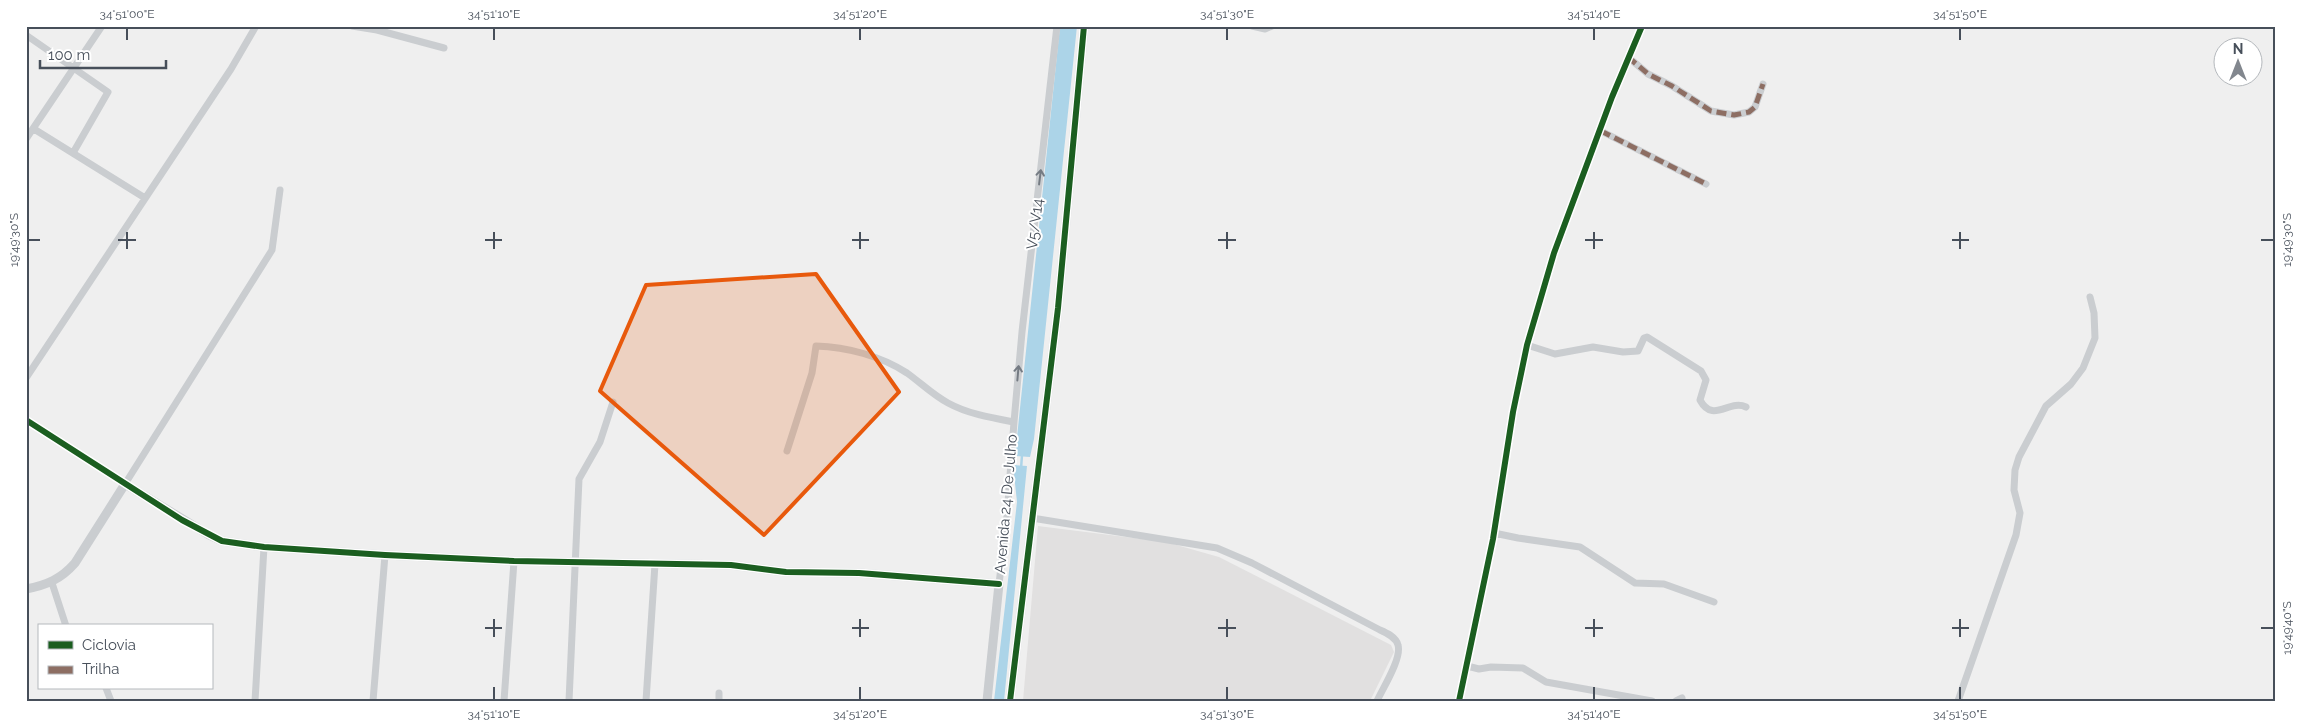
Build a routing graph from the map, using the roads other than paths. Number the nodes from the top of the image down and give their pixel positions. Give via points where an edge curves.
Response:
1 (102, 26) edge
2 (256, 26) edge
3 (352, 26) edge
4 (1057, 26) edge
5 (1084, 26) edge
6 (1252, 26) edge
7 (1272, 26) edge
8 (1642, 26) edge
9 (26, 35) edge
10 (444, 48) dead end
11 (1628, 57) junction
12 (72, 68) junction
13 (1763, 84) dead end
14 (34, 128) junction
15 (1601, 131) junction
16 (26, 139) edge
17 (73, 153) junction
18 (1706, 184) dead end
19 (280, 190) dead end
20 (145, 198) junction
21 (2090, 297) dead end
22 (1528, 345) junction
23 (26, 378) edge
24 (612, 402) dead end
25 (1746, 407) dead end
26 (26, 420) edge
27 (1014, 422) junction
28 (788, 451) dead end
29 (125, 484) junction
30 (1032, 518) junction
31 (1494, 532) junction
32 (264, 547) junction
33 (385, 555) junction
34 (514, 561) junction
35 (575, 562) junction
36 (655, 564) junction
37 (52, 583) junction
38 (999, 584) junction
39 (26, 589) edge
40 (1714, 602) dead end
41 (65, 624) edge
42 (1467, 666) junction
43 (254, 701) edge
44 (373, 701) edge
45 (504, 701) edge
46 (569, 701) edge
47 (646, 701) edge
48 (988, 701) edge
49 (1010, 701) edge
50 (1377, 701) edge
51 (1459, 701) edge
52 (1652, 701) edge
53 (1958, 701) edge

1 - 12 street
2 - 20 street
3 - 10 street
27 -> 4 street, V5/V14
5 - 30 street via 1059,298
6 - 7 street
8 - 11 street
9 - 12 street
11 - 13 street via 1648,74 1711,111 1734,115 1749,112 1755,106
11 - 15 street
12 - 14 street
12 - 17 street via 108,92
14 - 16 street
14 - 17 street
15 - 18 street
15 - 22 street via 1554,253
17 - 20 street
19 - 29 street via 272,250
20 - 23 street
21 - 53 street via 2095,338 2083,368 2071,384 2046,406 2020,453 2014,490 2020,513 2016,536
22 - 25 street via 1555,354 1593,347 1638,351 1647,337 1701,371 1706,380 1700,400 1712,411 1735,405
22 - 31 street via 1513,412
24 - 35 street via 600,442 579,479
26 - 29 street
27 - 28 street, Avenida 24 De Julho via 972,413 946,402 895,366 838,347 816,346 812,373
27 - 38 street, Avenida 24 De Julho
29 - 32 street via 209,536
29 - 37 street via 75,562
30 - 49 street
30 - 50 street via 1217,548 1392,636 1398,644 1399,653
31 - 40 street via 1580,547 1634,583 1664,584
31 - 42 street
32 - 33 street
32 - 43 street
33 - 34 street
33 - 44 street
34 - 35 street
34 - 45 street
35 - 36 street
35 - 46 street
36 - 38 street via 731,565 786,572 859,573
36 - 47 street
37 - 39 street
37 - 41 street
38 - 48 street, Avenida 24 De Julho
42 - 51 street
42 - 52 street via 1479,669 1523,668 1546,682

